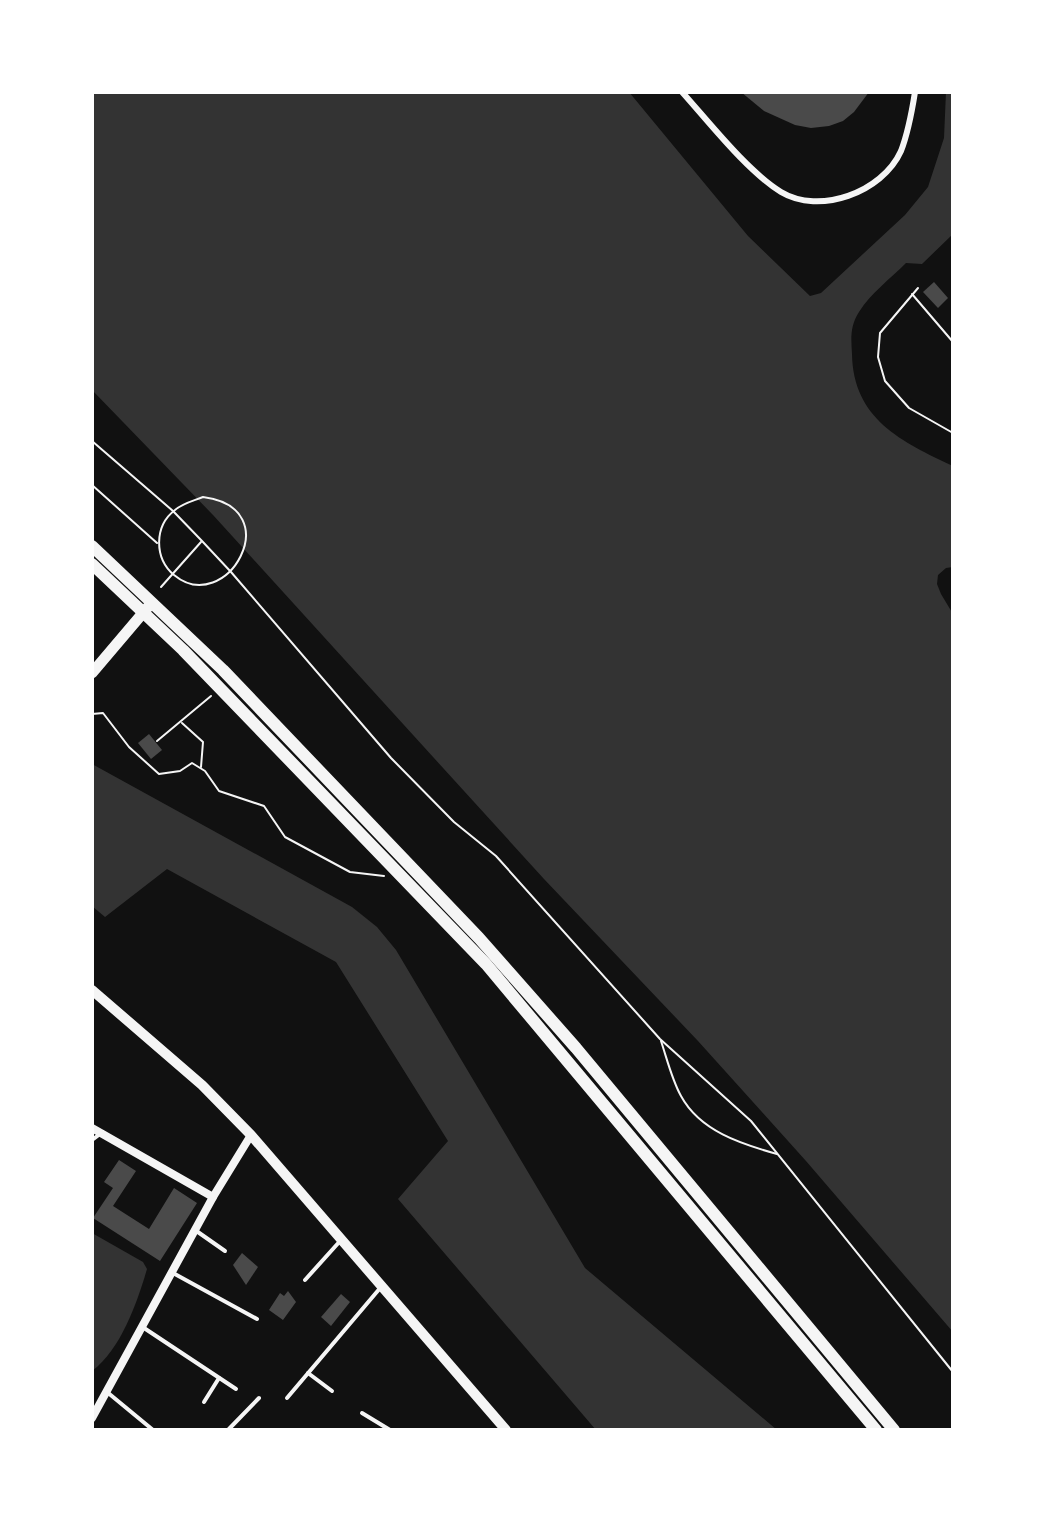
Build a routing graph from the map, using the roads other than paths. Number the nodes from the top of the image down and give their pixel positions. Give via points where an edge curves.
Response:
1 (682, 92) edge
2 (915, 92) edge
3 (92, 546) edge
4 (92, 564) edge
5 (148, 608) junction
6 (92, 673) edge
7 (92, 990) edge
8 (92, 1128) edge
9 (101, 1132) junction
10 (251, 1135) junction
11 (92, 1140) edge
12 (213, 1197) junction
13 (195, 1230) junction
14 (342, 1238) junction
15 (225, 1251) dead end
16 (171, 1272) junction
17 (305, 1280) dead end
18 (382, 1285) junction
19 (257, 1319) dead end
20 (142, 1327) junction
21 (308, 1373) junction
22 (219, 1378) junction
23 (236, 1389) dead end
24 (332, 1391) dead end
25 (107, 1392) junction
26 (259, 1398) dead end
27 (287, 1398) dead end
28 (204, 1402) dead end
29 (362, 1413) dead end
30 (92, 1418) edge
31 (231, 1429) edge
32 (153, 1430) edge
33 (390, 1430) edge
34 (506, 1430) edge
35 (876, 1430) edge
36 (894, 1430) edge

1 - 2 street via 761,177 800,201 827,202 865,188 891,166 900,152
3 - 5 main road
4 - 5 main road
5 - 6 main road
5 - 35 main road via 486,964
5 - 36 main road via 233,681 479,938
7 - 10 street
8 - 9 street
9 - 11 lane
9 - 12 street
10 - 12 street
10 - 14 street
12 - 13 street
13 - 15 lane
13 - 16 street
14 - 17 lane
14 - 18 street
16 - 19 lane
16 - 20 street
18 - 21 lane
18 - 34 street
20 - 22 lane
20 - 25 street
21 - 24 lane
21 - 27 lane
22 - 23 lane
22 - 28 lane
25 - 30 street
25 - 32 lane
26 - 31 lane
29 - 33 lane

